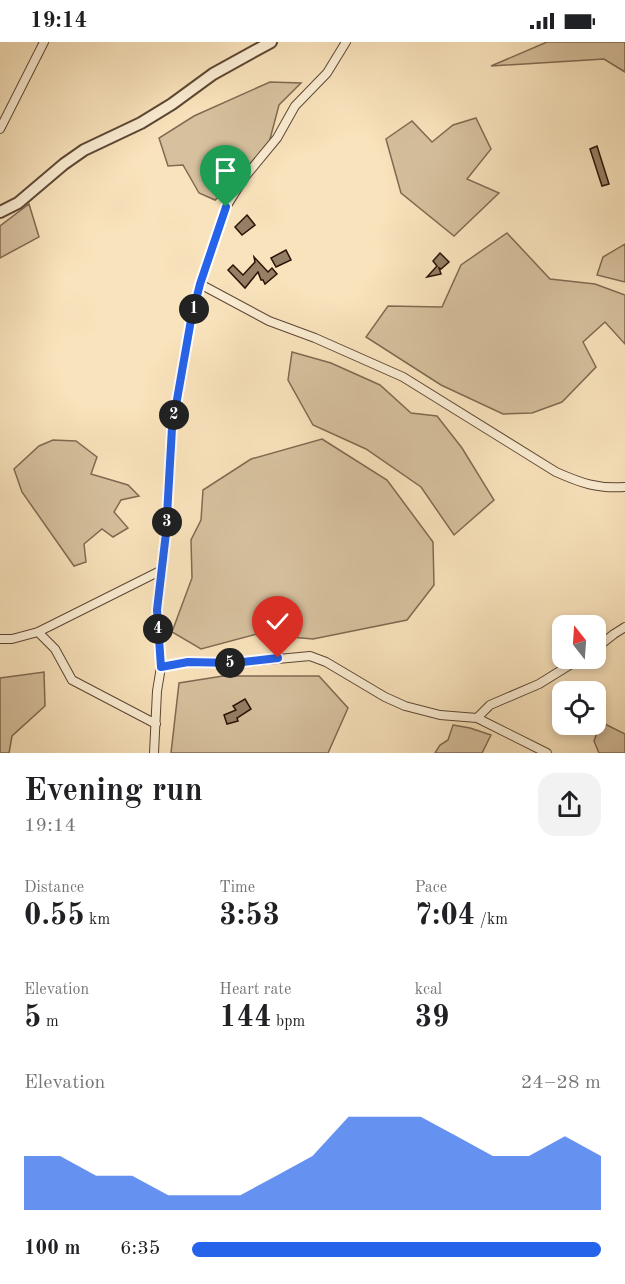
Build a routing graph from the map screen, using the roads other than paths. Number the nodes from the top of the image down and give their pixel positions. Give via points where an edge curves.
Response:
1 (44, 42) edge
2 (271, 42) edge
3 (345, 42) edge
4 (0, 129) edge
5 (0, 212) edge
6 (200, 284) junction
7 (625, 487) edge
8 (162, 570) junction
9 (625, 627) edge
10 (38, 632) junction
11 (0, 639) edge
12 (606, 641) edge
13 (161, 667) junction
14 (563, 669) edge
15 (477, 718) junction
16 (156, 724) junction
17 (154, 753) edge
18 (547, 753) edge

1 - 4 street
2 - 5 street via 213,74 141,123 84,150 18,203
3 - 6 street via 327,73 296,106 226,207
6 - 7 street via 269,321 403,377 556,472 584,484
6 - 8 street via 172,428
8 - 10 street
8 - 13 street via 157,610
9 - 12 street
10 - 11 street
10 - 16 street via 55,649 72,680
13 - 15 street via 310,656 405,706 440,715
13 - 16 street
14 - 15 street via 490,705
15 - 18 street
16 - 17 street

